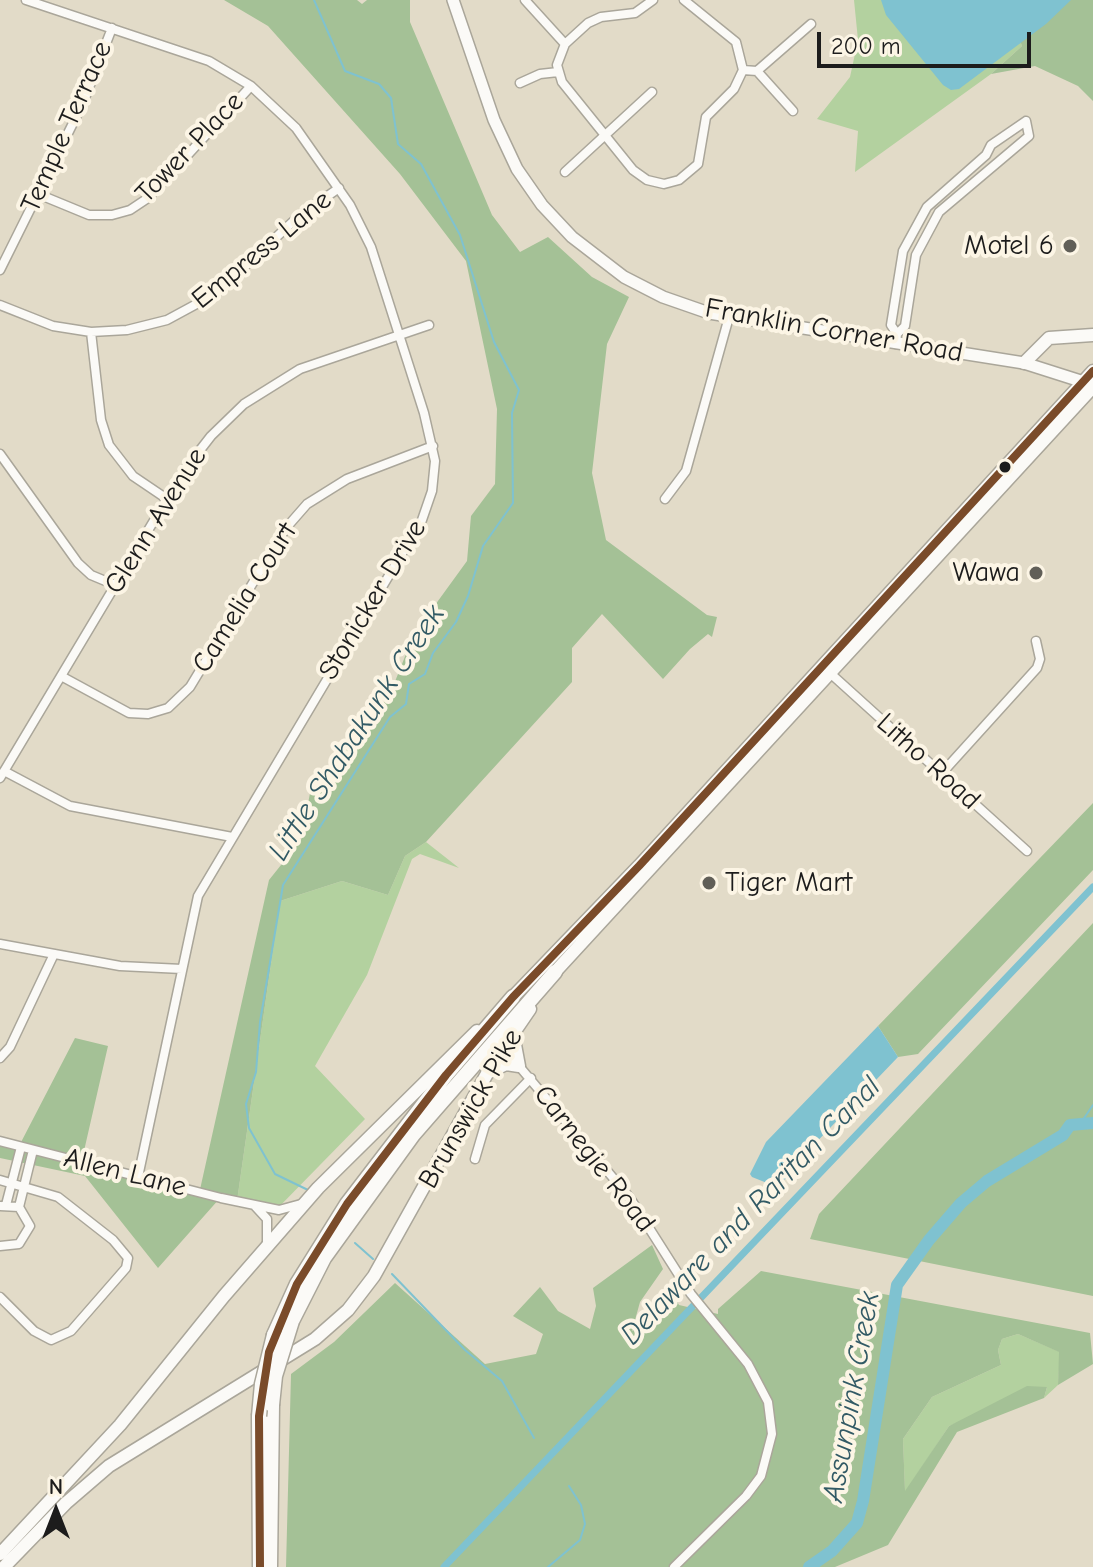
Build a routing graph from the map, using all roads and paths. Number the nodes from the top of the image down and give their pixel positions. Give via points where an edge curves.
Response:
1 (26, 0) edge
2 (453, 0) edge
3 (525, 0) edge
4 (653, 0) edge
5 (688, 1) edge
6 (811, 24) dead end
7 (112, 28) junction
8 (565, 44) junction
9 (743, 70) junction
10 (757, 71) junction
11 (558, 72) junction
12 (520, 83) dead end
13 (251, 86) junction
14 (652, 92) dead end
15 (793, 111) dead end
16 (606, 135) junction
17 (984, 157) junction
18 (992, 168) junction
19 (565, 172) dead end
20 (950, 187) junction
21 (339, 188) junction
22 (38, 194) junction
23 (957, 197) junction
24 (908, 243) junction
25 (920, 246) junction
26 (0, 270) edge
27 (900, 271) junction
28 (913, 274) junction
29 (895, 301) junction
30 (909, 303) junction
31 (0, 305) edge
32 (729, 317) junction
33 (429, 325) dead end
34 (91, 332) junction
35 (400, 335) junction
36 (1093, 335) edge
37 (896, 339) junction
38 (1024, 363) junction
39 (1091, 381) edge
40 (433, 446) junction
41 (0, 454) edge
42 (167, 499) junction
43 (665, 499) dead end
44 (115, 585) junction
45 (1036, 641) dead end
46 (830, 673) junction
47 (61, 676) junction
48 (942, 773) junction
49 (2, 775) edge
50 (232, 837) junction
51 (1027, 851) dead end
52 (0, 944) edge
53 (54, 954) junction
54 (182, 969) junction
55 (555, 972) junction
56 (513, 997) junction
57 (513, 1034) junction
58 (0, 1058) edge
59 (519, 1066) junction
60 (487, 1073) junction
61 (531, 1078) junction
62 (0, 1141) edge
63 (21, 1147) junction
64 (33, 1150) junction
65 (475, 1159) dead end
66 (138, 1177) junction
67 (0, 1180) edge
68 (12, 1183) junction
69 (25, 1186) junction
70 (306, 1201) junction
71 (251, 1204) junction
72 (3, 1206) edge
73 (19, 1207) junction
74 (0, 1246) edge
75 (265, 1247) junction
76 (0, 1297) edge
77 (0, 1554) edge
78 (4, 1567) edge
79 (260, 1567) edge
80 (270, 1567) edge
81 (674, 1567) edge

1 - 7 street, Stonicker Drive
2 - 32 main road, Franklin Corner Road via 498,130 517,169 549,213 588,252 624,277 683,305
3 - 8 street
4 - 8 street via 635,13 594,19
5 - 9 street via 736,42
6 - 10 street
7 - 13 street, Stonicker Drive via 193,54
7 - 22 street, Temple Terrace via 83,103
8 - 11 street
9 - 10 street
9 - 16 street via 737,85 706,117 701,157 679,180 656,183 640,176
10 - 15 street
11 - 12 street
11 - 16 street
13 - 21 street, Stonicker Drive via 296,128
13 - 22 street, Tower Place via 148,198 130,210 89,215
14 - 16 street
16 - 19 street
17 - 18 street
17 - 18 street via 1020,123 1029,124 1029,136
17 - 20 street
18 - 23 street
20 - 23 street
20 - 24 street via 927,207
21 - 34 street, Empress Lane via 299,216 201,304 148,326
21 - 35 street, Stonicker Drive via 371,247
22 - 26 street, Temple Terrace
23 - 25 street via 939,212
24 - 25 street
24 - 27 street
25 - 28 street
27 - 28 street
27 - 29 street
28 - 30 street
29 - 30 street
29 - 37 street via 891,325
30 - 37 street via 905,326
31 - 34 street, Empress Lane via 53,326
32 - 37 main road, Franklin Corner Road
32 - 43 street via 686,471
33 - 35 street, Glenn Avenue
34 - 42 street via 109,445 133,476
35 - 40 street, Stonicker Drive
35 - 42 street, Glenn Avenue via 319,361 261,392 211,436
36 - 38 main road via 1049,338
37 - 38 main road, Franklin Corner Road
38 - 39 main road, Franklin Corner Road
39 - 46 main road, Brunswick Pike
39 - 56 main road, Brunswick Pike
40 - 47 street, Camelia Court via 347,479 307,504 286,528 190,687 168,708 129,713
40 - 50 street, Stonicker Drive via 432,491 422,520
41 - 44 street via 78,563
42 - 44 street, Glenn Avenue
44 - 47 street, Glenn Avenue
45 - 48 street via 1037,668
46 - 48 street, Litho Road
46 - 55 main road, Brunswick Pike
47 - 49 street, Glenn Avenue
48 - 51 street, Litho Road
49 - 50 street via 70,806
50 - 54 street, Stonicker Drive via 198,896
52 - 53 street
53 - 54 street via 120,966
53 - 58 street
54 - 66 street, Stonicker Drive
55 - 57 main road, Brunswick Pike
55 - 80 highway, bridge via 413,1135 324,1258 292,1321 272,1405
56 - 70 main road, Brunswick Pike
56 - 79 highway, bridge via 347,1204 297,1284 274,1335 259,1416
57 - 59 main road
57 - 60 main road, Brunswick Pike
59 - 60 main road via 506,1064
59 - 61 street, Carnegie Road
60 - 78 main road, Brunswick Pike via 374,1276 348,1310 315,1339 109,1466
61 - 65 street via 485,1125
61 - 81 street, Carnegie Road via 623,1188 691,1294 761,1384 770,1408 768,1460 754,1486
62 - 63 street, Allen Lane
63 - 64 street, Allen Lane
63 - 68 street
64 - 66 street, Allen Lane
64 - 69 street
66 - 71 street, Allen Lane
67 - 68 street
68 - 69 street
68 - 72 street
69 - 73 street
69 - 76 street via 58,1197 113,1240 128,1258 126,1268 71,1331 51,1340 34,1331
70 - 71 street, Allen Lane via 284,1210
70 - 75 main road, Brunswick Pike
71 - 75 street via 267,1219
72 - 73 street
73 - 74 street via 28,1219 28,1233 19,1244
75 - 77 main road, Brunswick Pike via 116,1431

